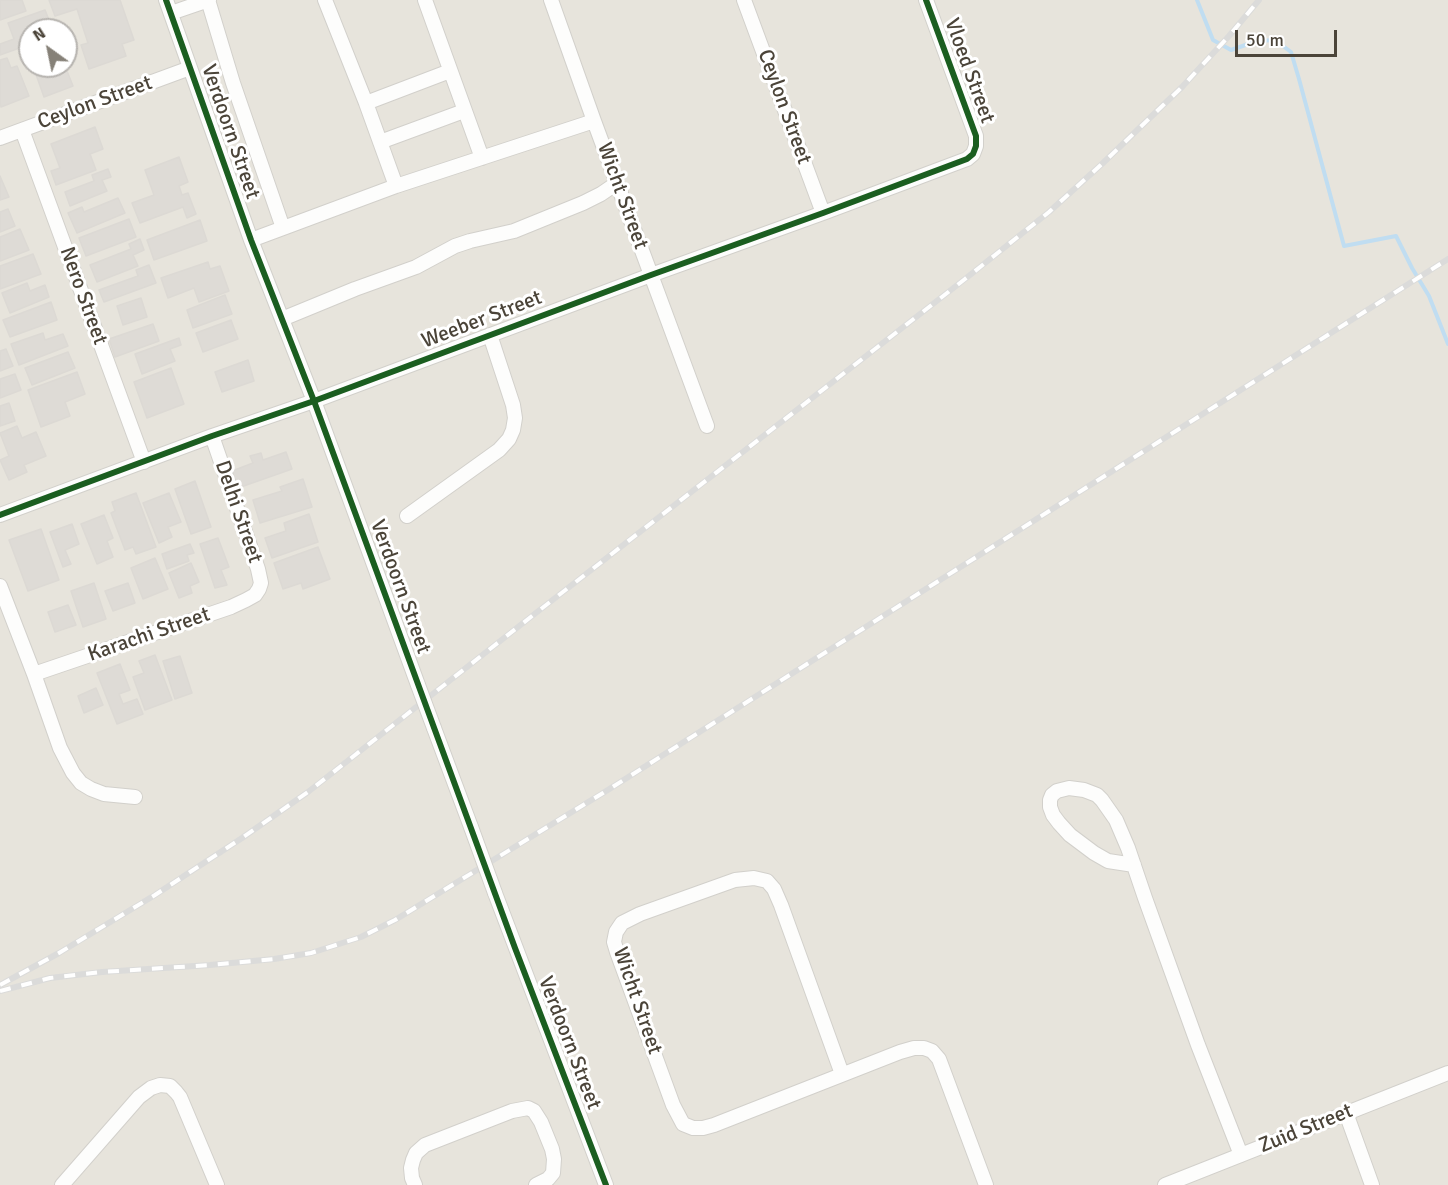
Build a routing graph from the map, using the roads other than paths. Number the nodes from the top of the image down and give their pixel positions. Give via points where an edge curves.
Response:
1 (208, 0) edge
2 (325, 0) edge
3 (425, 0) edge
4 (551, 0) edge
5 (744, 0) edge
6 (927, 0) edge
7 (169, 6) edge
8 (190, 68) junction
9 (450, 71) junction
10 (366, 103) junction
11 (465, 111) junction
12 (594, 121) junction
13 (22, 130) junction
14 (0, 138) edge
15 (380, 142) junction
16 (974, 154) joint
17 (482, 158) junction
18 (617, 183) junction
19 (396, 186) junction
20 (823, 213) junction
21 (283, 228) junction
22 (251, 240) junction
23 (651, 274) junction
24 (282, 319) junction
25 (490, 335) junction
26 (314, 401) junction
27 (707, 426) dead end
28 (212, 436) junction
29 (144, 462) junction
30 (0, 515) edge
31 (407, 516) dead end
32 (0, 586) edge
33 (259, 589) joint
34 (34, 674) junction
35 (135, 797) dead end
36 (1134, 865) junction
37 (1448, 1073) edge
38 (842, 1074) junction
39 (1346, 1113) junction
40 (1241, 1155) junction
41 (74, 1171) junction
42 (1174, 1183) edge
43 (62, 1185) edge
44 (80, 1185) edge
45 (217, 1185) edge
46 (415, 1185) edge
47 (536, 1185) edge
48 (606, 1185) edge
49 (986, 1185) edge
50 (1372, 1185) edge

1 - 7 street
1 - 21 street
2 - 10 street
3 - 9 street
4 - 12 street, Wicht Street
5 - 20 street, Ceylon Street
6 - 16 street, Vloed Street via 976,136
7 - 8 street, Verdoorn Street
8 - 13 street, Ceylon Street
8 - 22 street, Verdoorn Street
9 - 10 street
9 - 11 street
10 - 15 street
11 - 15 street
11 - 17 street
12 - 17 street
12 - 18 street, Wicht Street
13 - 14 street, Ceylon Street
13 - 29 street, Nero Street
15 - 19 street
16 - 20 street, Weeber Street via 958,164
17 - 19 street
18 - 23 street, Wicht Street
18 - 24 street via 583,203 514,231 455,246 416,267
19 - 21 street
20 - 23 street, Weeber Street
21 - 22 street
22 - 24 street, Verdoorn Street
23 - 25 street, Weeber Street
23 - 27 street, Wicht Street
24 - 26 street, Verdoorn Street
25 - 26 street, Weeber Street
25 - 31 street via 513,405 509,439
26 - 28 street, Weeber Street
26 - 48 street, Verdoorn Street, bridge
28 - 29 street, Weeber Street
28 - 33 street, Delhi Street via 258,569
29 - 30 street, Weeber Street
32 - 34 street
33 - 34 street, Karachi Street via 231,607
34 - 35 street via 60,748 81,783 104,794
36 - 36 street via 1108,861 1080,843 1053,815 1052,795 1069,788 1097,795 1116,820
36 - 40 street
37 - 39 street, Zuid Street
38 - 38 street, Wicht Street via 714,1125 693,1128 683,1124 616,952 616,932 622,923 640,914 735,880 767,881 781,905
38 - 49 street, Wicht Street via 914,1048 937,1054
39 - 40 street, Zuid Street
39 - 50 street
40 - 42 street, Zuid Street
41 - 43 street
41 - 44 street
41 - 45 street via 139,1096 160,1085 170,1086 180,1097
46 - 47 street via 411,1168 416,1153 425,1144 528,1108 541,1122 554,1159 553,1173

